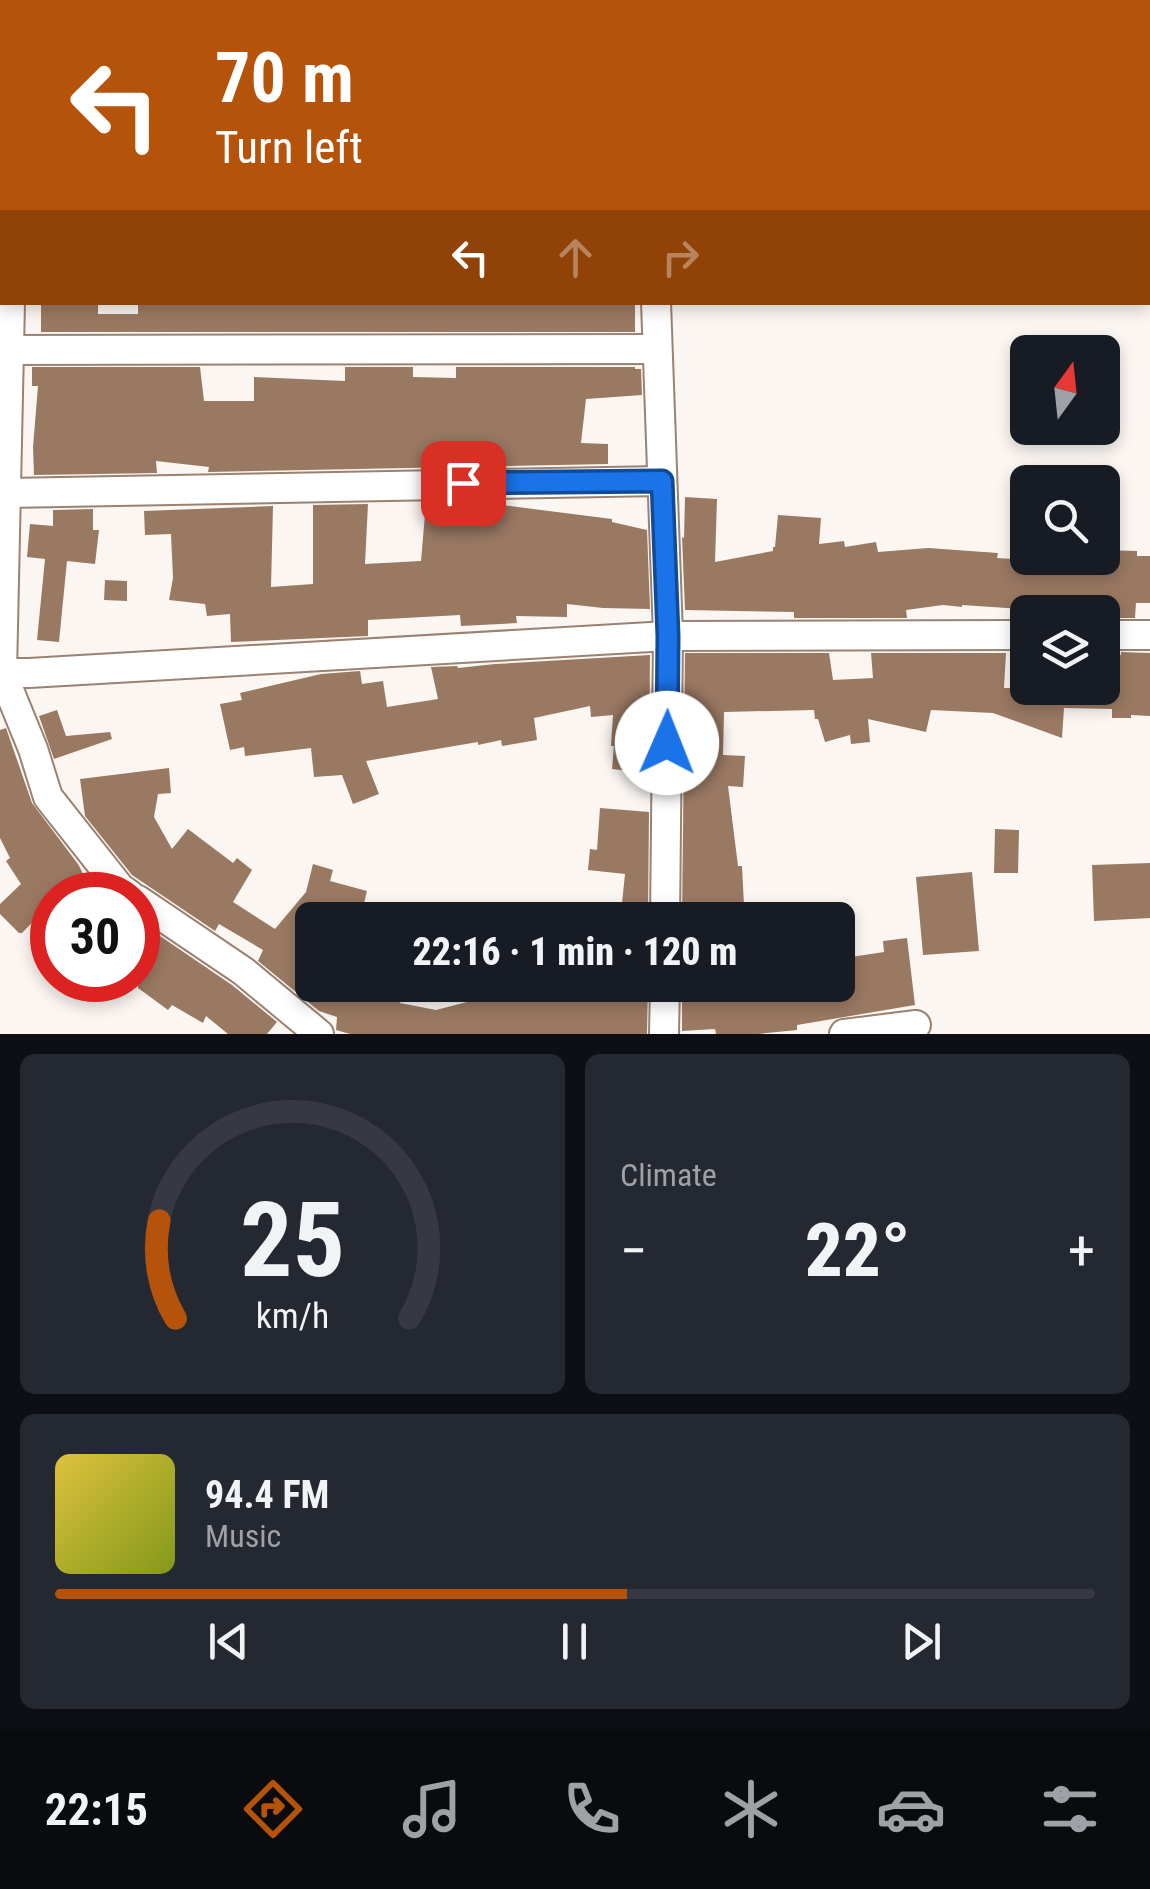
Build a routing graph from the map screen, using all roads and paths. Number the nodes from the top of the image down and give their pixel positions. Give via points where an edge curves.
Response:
1 (10, 305) edge
2 (656, 305) edge
3 (657, 349) junction
4 (5, 350) edge
5 (662, 481) junction
6 (6, 493) junction
7 (1010, 635) edge
8 (1120, 635) edge
9 (1150, 635) edge
10 (668, 636) junction
11 (1, 673) edge
12 (107, 872) edge
13 (665, 902) edge
14 (160, 915) edge
15 (665, 1002) edge
16 (916, 1025) dead end
17 (319, 1034) edge
18 (664, 1034) edge
19 (844, 1034) edge

1 - 4 street
2 - 3 street
3 - 4 street
3 - 5 street
4 - 6 street
5 - 6 street
5 - 10 street
6 - 11 street
7 - 10 street
8 - 9 street
10 - 11 street
10 - 13 street
11 - 12 street via 48,797
14 - 17 street
15 - 18 street
16 - 19 street

